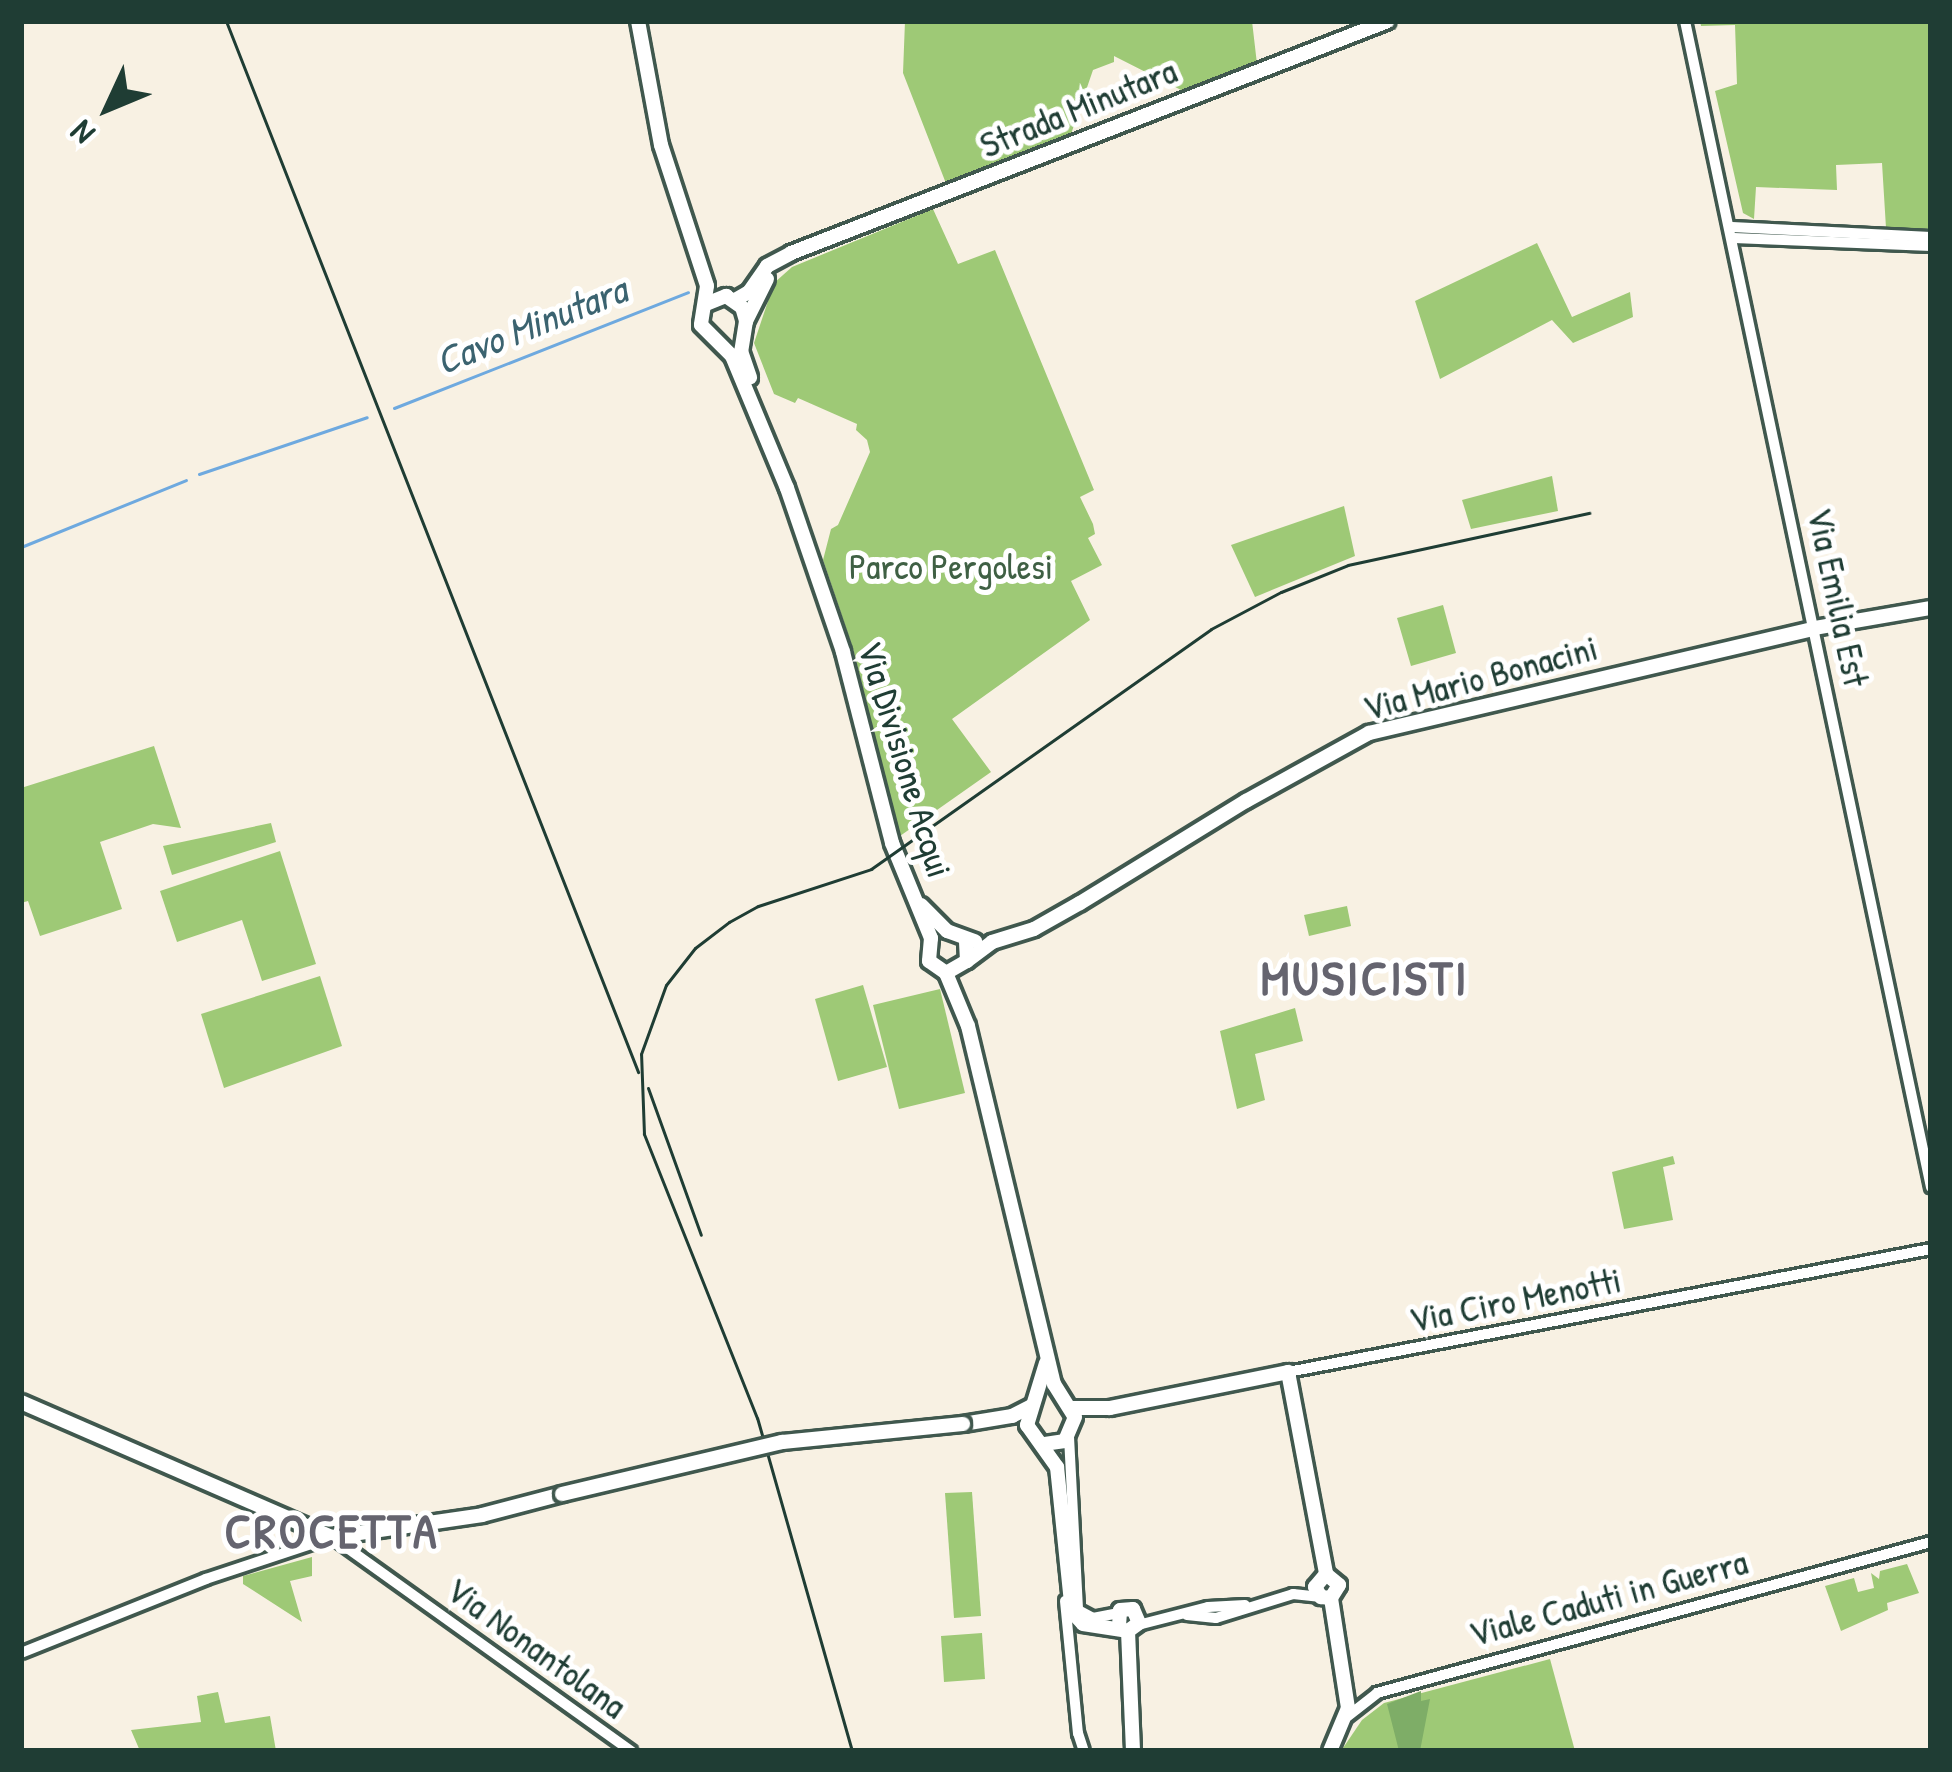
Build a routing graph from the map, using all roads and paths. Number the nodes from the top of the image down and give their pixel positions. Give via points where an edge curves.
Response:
1 (638, 21) edge
2 (1388, 21) edge
3 (1685, 21) edge
4 (674, 190) junction
5 (1733, 232) junction
6 (1931, 237) edge
7 (1891, 240) junction
8 (1931, 246) edge
9 (790, 253) junction
10 (730, 298) junction
11 (706, 304) junction
12 (744, 326) junction
13 (721, 342) junction
14 (764, 429) junction
15 (1931, 608) edge
16 (1815, 628) junction
17 (919, 902) junction
18 (947, 931) junction
19 (932, 938) junction
20 (965, 940) junction
21 (992, 942) junction
22 (966, 963) junction
23 (946, 973) junction
24 (960, 998) junction
25 (1931, 1187) edge
26 (1931, 1249) edge
27 (1047, 1358) junction
28 (1288, 1372) junction
29 (21, 1402) edge
30 (1035, 1404) junction
31 (1067, 1405) junction
32 (1110, 1408) junction
33 (963, 1424) junction
34 (1030, 1432) junction
35 (1072, 1432) junction
36 (1043, 1444) junction
37 (1060, 1507) junction
38 (288, 1516) junction
39 (388, 1527) junction
40 (332, 1538) junction
41 (1931, 1542) edge
42 (289, 1553) junction
43 (375, 1569) junction
44 (1322, 1576) junction
45 (1293, 1594) junction
46 (1326, 1597) junction
47 (1128, 1621) junction
48 (21, 1653) edge
49 (1083, 1749) edge
50 (631, 1751) edge
51 (1133, 1751) edge
52 (1330, 1751) edge

1 - 4 main road
2 - 9 main road, Strada Minutara
3 - 5 street, Via Emilia Est
4 - 10 main road
4 - 11 main road
5 - 7 street
5 - 16 street, Via Emilia Est
6 - 7 street
7 - 8 street
9 - 10 main road, Strada Minutara via 766,266 749,292
9 - 12 main road
10 - 11 main road
10 - 12 main road, Via Divisione Acqui
11 - 13 main road, Via Divisione Acqui via 702,328
12 - 13 main road
12 - 14 main road, Via Divisione Acqui via 741,351
13 - 14 main road, Via Divisione Acqui
14 - 17 main road, Via Divisione Acqui via 817,569 892,843
15 - 16 main road, Via Mario Bonacini
16 - 21 main road, Via Mario Bonacini via 1370,733 1080,903
16 - 25 street, Via Emilia Est
17 - 18 main road, Via Divisione Acqui
17 - 19 main road, Via Divisione Acqui
18 - 19 main road
18 - 20 main road
19 - 23 main road via 929,962
20 - 21 main road, Via Mario Bonacini
20 - 22 main road
21 - 22 main road, Via Mario Bonacini
22 - 23 main road
22 - 24 main road
23 - 24 main road
24 - 27 main road
26 - 28 street, Via Ciro Menotti
27 - 30 main road
27 - 31 main road
28 - 32 main road, Via Ciro Menotti
28 - 44 main road
29 - 38 main road, Via Nonantolana
30 - 31 main road, Via Ciro Menotti
30 - 33 main road via 1012,1417
30 - 34 main road
31 - 32 main road, Via Ciro Menotti
31 - 35 main road
32 - 35 main road, Via Ciro Menotti
33 - 34 main road
33 - 39 main road, bridge via 782,1442 482,1515
34 - 36 main road
35 - 36 main road, Via Ciro Menotti
35 - 47 street via 1078,1610
36 - 37 main road via 1057,1467
37 - 47 main road via 1074,1616 1083,1624
37 - 49 street
38 - 40 main road, Via Nonantolana
38 - 42 street via 301,1537
39 - 40 main road
39 - 43 street via 364,1543
40 - 42 street
40 - 43 street, Via Nonantolana
41 - 52 street, Viale Caduti in Guerra via 1377,1693 1349,1714
42 - 48 street
43 - 50 street, Via Nonantolana
44 - 45 street
44 - 46 main road via 1339,1585
45 - 46 street
45 - 47 street
46 - 52 main road via 1348,1708
47 - 51 main road

